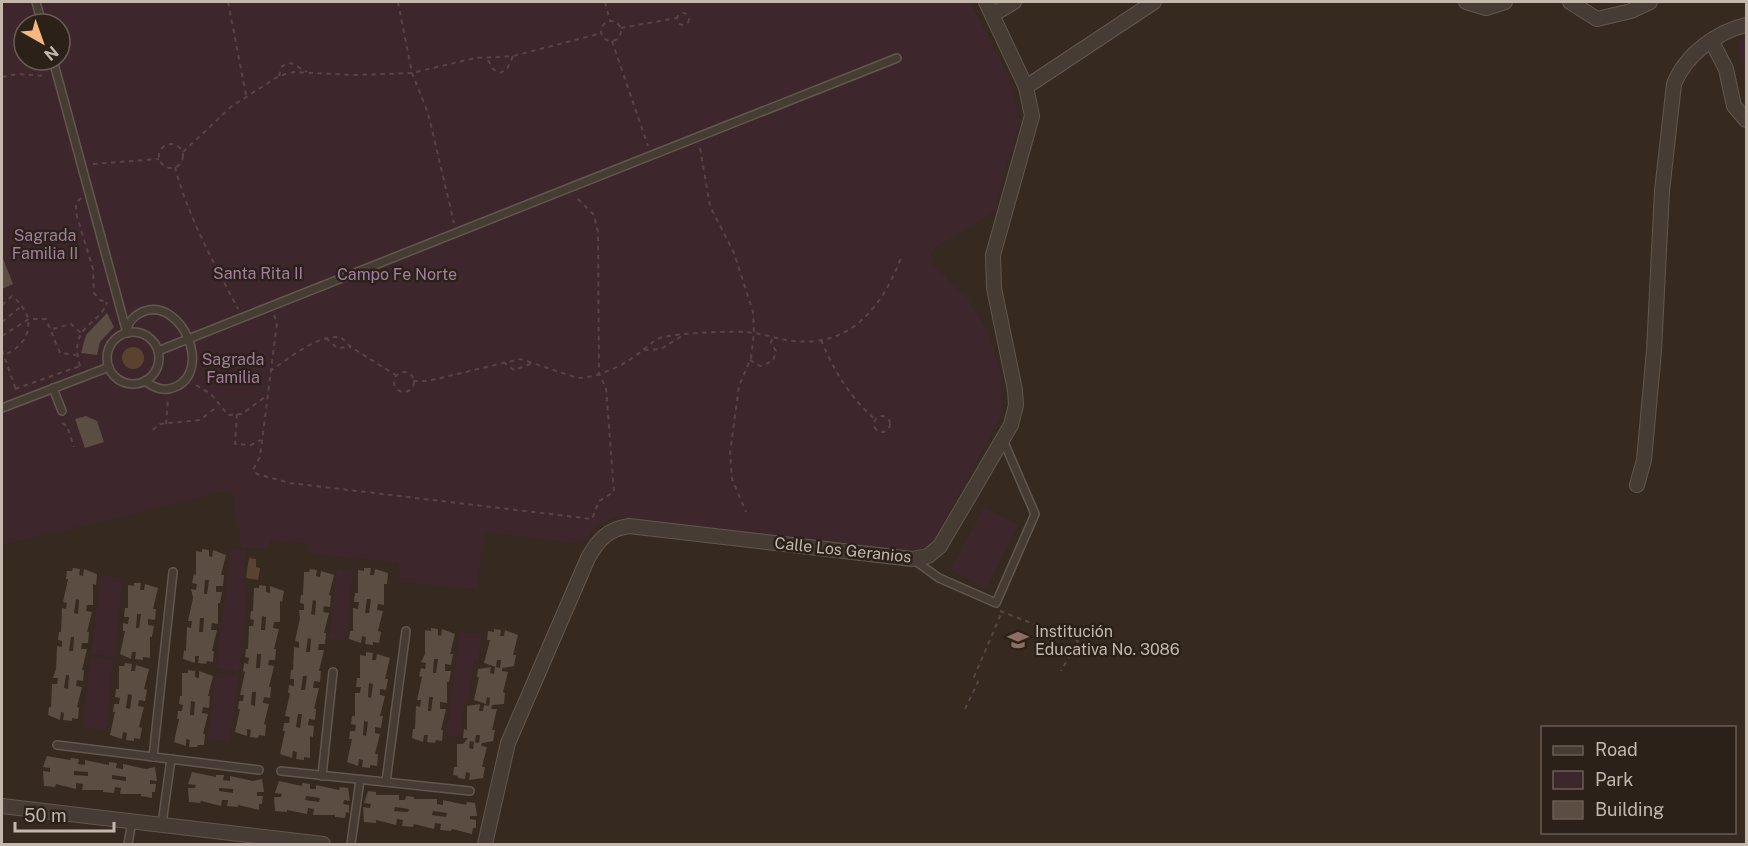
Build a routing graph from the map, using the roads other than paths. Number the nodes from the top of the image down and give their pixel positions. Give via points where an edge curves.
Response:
1 (986, 2) edge
2 (1014, 2) edge
3 (1154, 2) edge
4 (1466, 2) edge
5 (1505, 2) edge
6 (1570, 2) edge
7 (1650, 2) edge
8 (992, 15) junction
9 (1746, 25) edge
10 (1711, 40) junction
11 (897, 58) dead end
12 (56, 72) edge
13 (1026, 87) junction
14 (1746, 120) edge
15 (128, 333) junction
16 (188, 340) junction
17 (158, 351) junction
18 (109, 367) junction
19 (145, 381) junction
20 (54, 388) junction
21 (2, 408) edge
22 (62, 411) dead end
23 (1003, 439) junction
24 (1637, 485) dead end
25 (912, 559) junction
26 (173, 572) dead end
27 (406, 631) dead end
28 (333, 672) dead end
29 (57, 745) dead end
30 (153, 757) junction
31 (171, 759) junction
32 (259, 770) dead end
33 (281, 771) dead end
34 (322, 776) junction
35 (360, 780) junction
36 (386, 782) junction
37 (470, 791) dead end
38 (2, 806) edge
39 (132, 821) junction
40 (162, 824) junction
41 (128, 844) edge
42 (323, 844) edge
43 (351, 844) edge
44 (485, 844) edge

1 - 8 street, Calle Los Geranios
2 - 8 street
3 - 13 street
4 - 5 street via 1486,8
6 - 7 street via 1597,19
8 - 13 street, Calle Los Geranios
9 - 10 street
10 - 14 street via 1726,69 1734,106
10 - 24 street via 1682,68 1673,92 1662,191 1654,351 1644,460
11 - 16 lane
12 - 15 lane
13 - 23 street, Calle Los Geranios via 1032,116 993,255 994,288 1016,405
15 - 16 lane via 127,327 138,314 155,309 176,320
15 - 17 lane via 151,339
15 - 18 lane via 120,336 109,350
16 - 17 lane
16 - 19 lane via 193,362 187,379 161,390
17 - 19 lane via 156,370
18 - 19 lane via 113,375 128,384
18 - 20 lane
20 - 21 lane
20 - 22 lane
23 - 25 street, Calle Los Geranios via 940,546 928,556
23 - 25 lane via 1035,514 996,603 939,578
25 - 44 street, Calle Los Geranios via 629,526 605,534 588,558 516,724
26 - 30 lane
27 - 36 lane
28 - 34 lane
29 - 30 lane
30 - 31 lane
31 - 32 lane
31 - 40 lane
33 - 34 lane
34 - 35 lane
35 - 36 lane
35 - 43 lane
36 - 37 lane
38 - 39 street
39 - 40 street
39 - 41 lane
40 - 42 street

